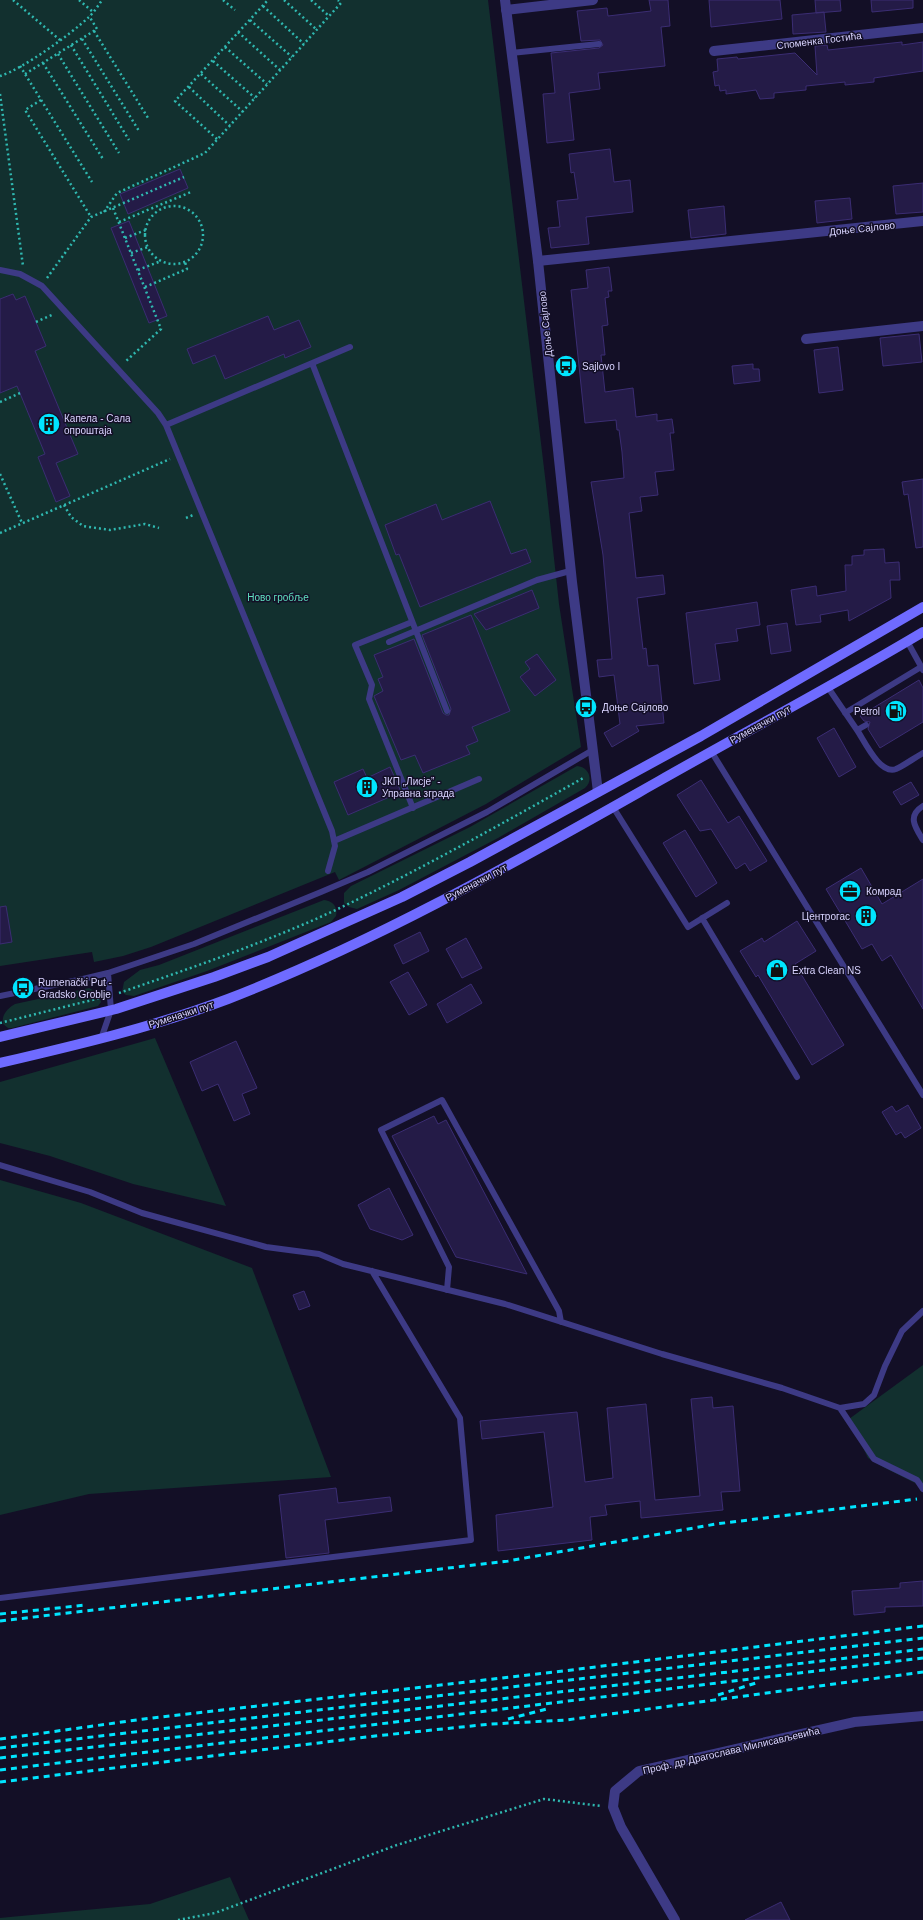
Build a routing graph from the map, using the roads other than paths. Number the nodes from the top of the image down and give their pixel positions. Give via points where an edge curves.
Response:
1 (505, 0) edge
2 (593, 0) edge
3 (506, 10) junction
4 (923, 28) edge
5 (599, 44) dead end
6 (714, 52) dead end
7 (511, 53) junction
8 (923, 221) edge
9 (538, 261) junction
10 (0, 270) edge
11 (923, 326) edge
12 (806, 340) dead end
13 (350, 347) dead end
14 (312, 363) junction
15 (166, 425) junction
16 (570, 571) junction
17 (923, 607) edge
18 (412, 622) junction
19 (416, 631) junction
20 (923, 632) edge
21 (907, 641) junction
22 (389, 642) dead end
23 (922, 668) edge
24 (827, 686) junction
25 (447, 711) dead end
26 (845, 713) junction
27 (866, 725) dead end
28 (857, 730) junction
29 (591, 751) junction
30 (711, 751) junction
31 (923, 753) edge
32 (480, 779) dead end
33 (598, 792) junction
34 (923, 806) edge
35 (613, 807) junction
36 (413, 808) junction
37 (923, 840) edge
38 (334, 841) junction
39 (328, 871) dead end
40 (727, 903) dead end
41 (702, 918) junction
42 (108, 973) junction
43 (0, 996) edge
44 (111, 1010) junction
45 (0, 1036) edge
46 (101, 1039) junction
47 (0, 1063) edge
48 (797, 1077) dead end
49 (923, 1095) edge
50 (0, 1165) edge
51 (372, 1271) junction
52 (447, 1290) junction
53 (923, 1311) edge
54 (561, 1322) junction
55 (840, 1408) junction
56 (923, 1489) edge
57 (0, 1598) edge
58 (923, 1716) edge
59 (675, 1920) edge

1 - 3 street, Доње Сајлово
2 - 3 street
3 - 7 street, Доње Сајлово
4 - 6 street, Споменка Гостића
5 - 7 lane
7 - 9 street, Доње Сајлово
8 - 9 street, Доње Сајлово
9 - 16 street, Доње Сајлово
10 - 15 lane via 25,277 42,286 158,413
11 - 12 street
13 - 14 lane
14 - 15 lane
14 - 18 lane
15 - 38 lane
16 - 19 lane via 537,580
16 - 29 street, Доње Сајлово
17 - 33 main road, Руменачки пут
18 - 19 lane
18 - 36 lane via 356,645 372,685 369,699
19 - 22 lane
19 - 25 lane
20 - 21 main road, Руменачки пут
21 - 23 lane
21 - 24 main road, Руменачки пут
23 - 26 lane
24 - 26 lane
24 - 30 main road, Руменачки пут
26 - 28 lane
27 - 28 lane
28 - 31 lane via 881,766 887,770 895,769
29 - 33 street, Доње Сајлово
29 - 42 lane via 487,812 368,872 194,944
30 - 35 main road, Руменачки пут
30 - 49 lane
32 - 36 lane
33 - 44 main road, Руменачки пут via 470,862 347,922 268,957
34 - 37 lane via 917,810 913,819
35 - 41 lane via 688,927
35 - 46 main road, Руменачки пут via 464,889 357,943 226,999
36 - 38 lane
38 - 39 lane via 336,846
40 - 41 lane
41 - 48 lane
42 - 43 lane
42 - 44 lane
44 - 45 main road, Руменачки пут
44 - 46 lane
46 - 47 main road, Руменачки пут
50 - 51 lane via 90,1192 142,1213 266,1247 319,1254 343,1264
51 - 52 lane
51 - 57 lane via 460,1418 471,1540
52 - 54 lane
52 - 54 lane via 450,1267 381,1130 442,1100 559,1311
53 - 55 lane via 902,1331 874,1395 864,1404
54 - 55 lane via 782,1388
55 - 56 lane via 874,1460 917,1480
58 - 59 street, Проф. др Драгослава Милисављевића via 854,1722 639,1770 615,1791 614,1807 621,1827

